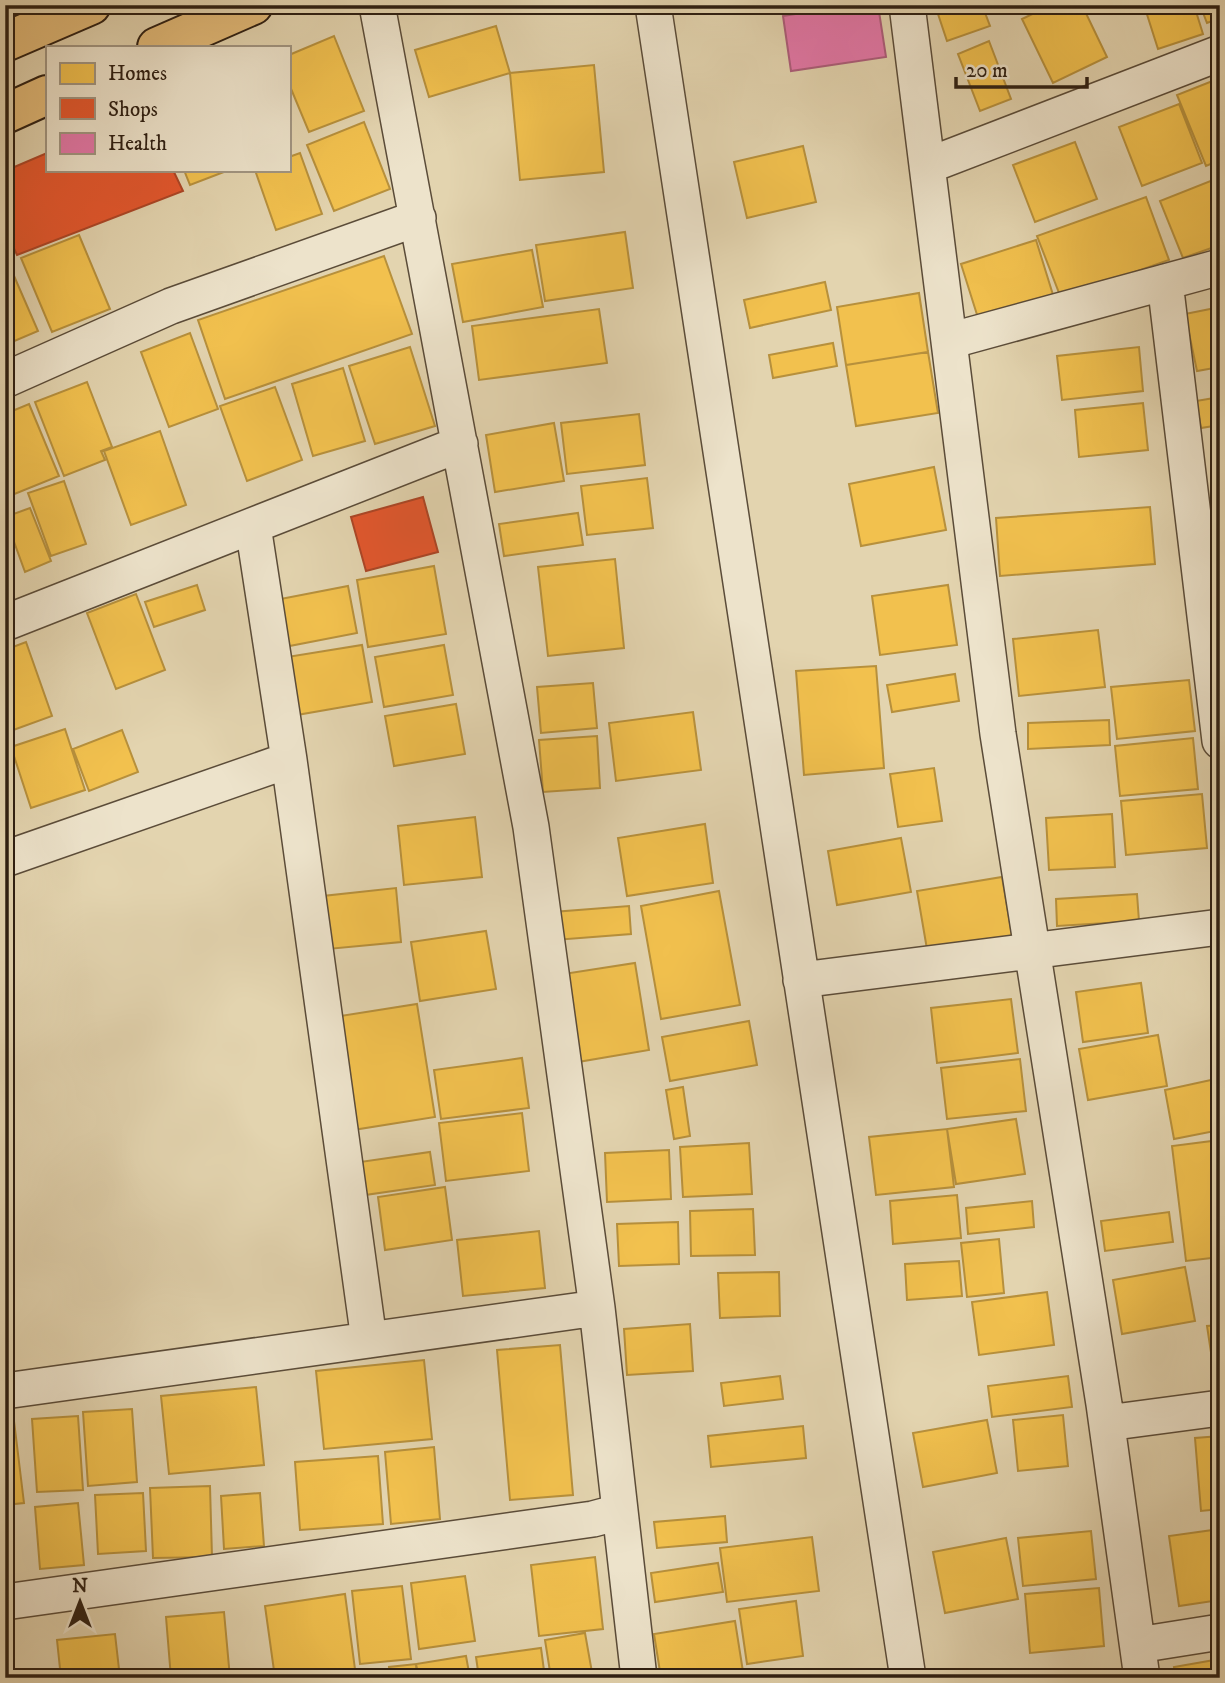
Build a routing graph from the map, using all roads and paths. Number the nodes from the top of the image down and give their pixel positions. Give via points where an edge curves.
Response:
1 (90, 5) edge
2 (253, 5) edge
3 (377, 5) edge
4 (653, 5) edge
5 (907, 5) edge
6 (5, 42) edge
7 (159, 46) edge
8 (1220, 53) edge
9 (46, 95) edge
10 (5, 114) edge
11 (927, 166) junction
12 (418, 218) junction
13 (1220, 267) edge
14 (1164, 282) junction
15 (949, 341) junction
16 (5, 380) edge
17 (460, 444) junction
18 (253, 526) junction
19 (5, 623) edge
20 (1220, 741) edge
21 (289, 760) junction
22 (5, 859) edge
23 (1220, 927) edge
24 (1032, 950) junction
25 (801, 980) junction
26 (597, 1308) junction
27 (369, 1340) junction
28 (5, 1391) edge
29 (1220, 1408) edge
30 (1107, 1423) junction
31 (619, 1512) junction
32 (5, 1602) edge
33 (1220, 1632) edge
34 (1140, 1661) edge
35 (639, 1678) edge
36 (908, 1678) edge

1 - 6 main road
2 - 7 main road
3 - 12 street
4 - 25 street
5 - 11 street
8 - 11 street
9 - 10 main road
11 - 15 street
12 - 16 street via 171,306
12 - 17 street
13 - 14 street
14 - 15 street
14 - 20 street
15 - 24 street via 998,734
17 - 18 street
17 - 26 street via 531,827
18 - 19 street
18 - 21 street
21 - 22 street
21 - 27 street
23 - 24 street
24 - 25 street
24 - 30 street
25 - 36 street
26 - 27 street
26 - 31 street
27 - 28 street
29 - 30 street
30 - 34 street
31 - 32 street
31 - 35 street
33 - 34 street

